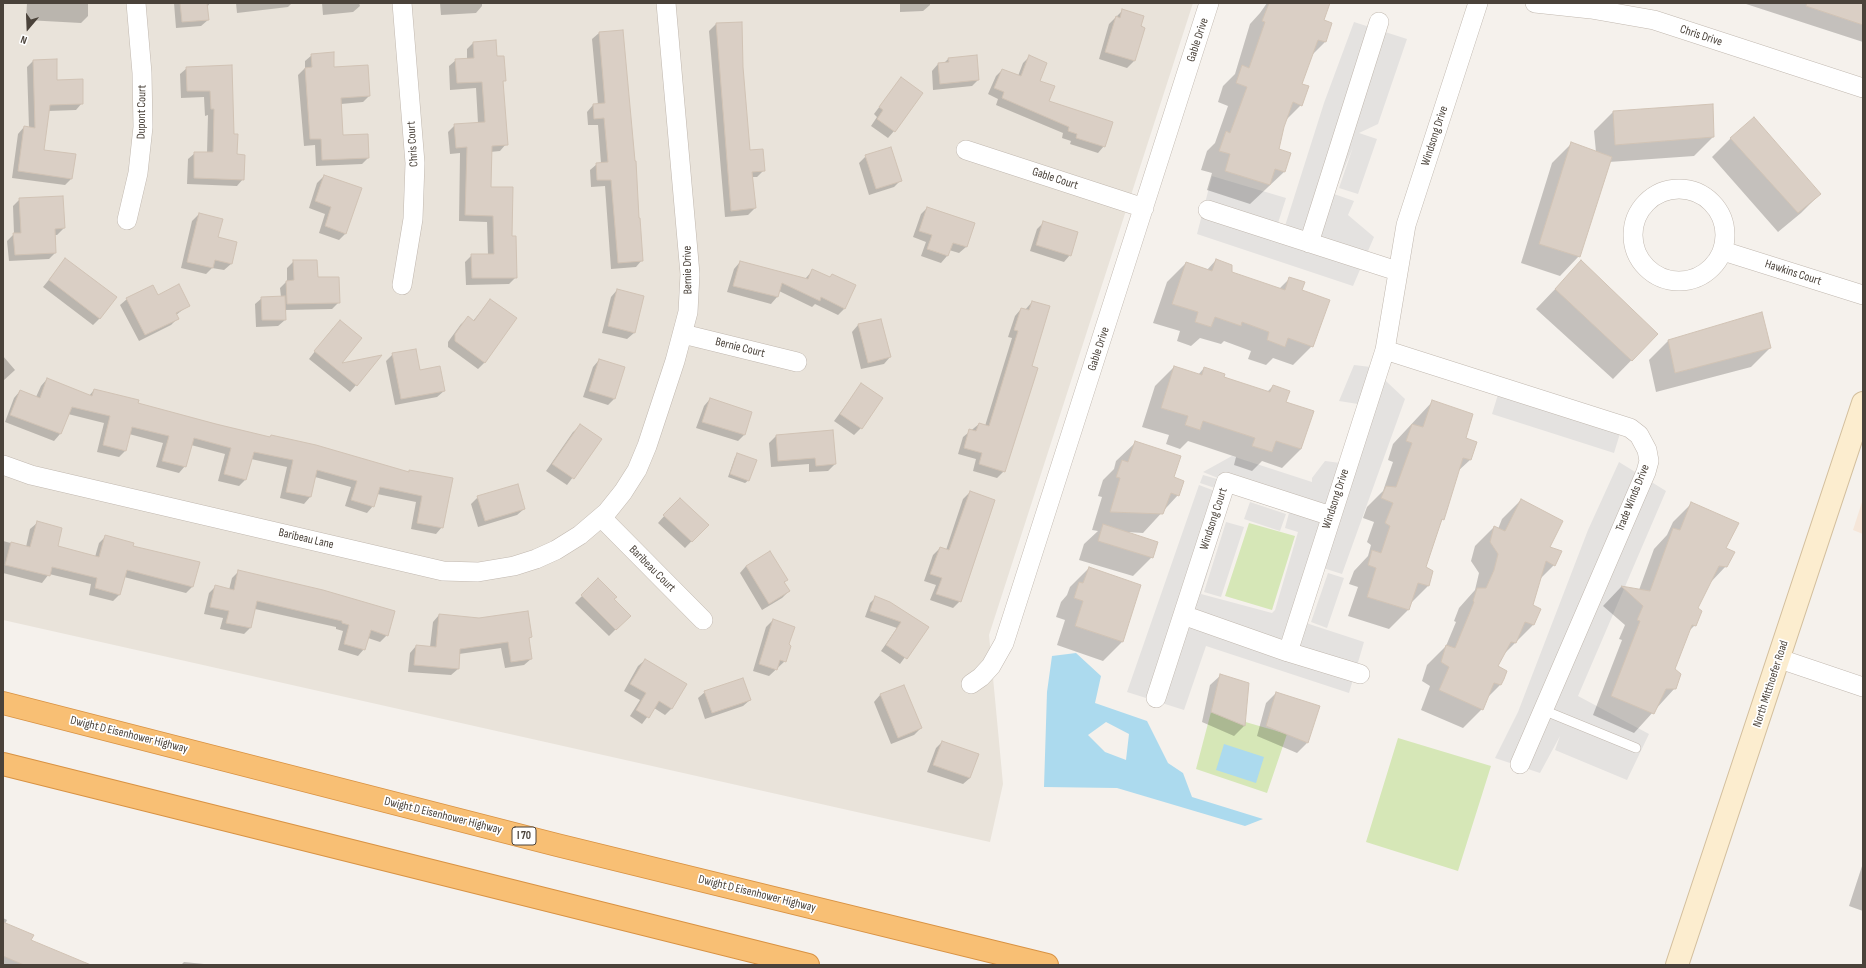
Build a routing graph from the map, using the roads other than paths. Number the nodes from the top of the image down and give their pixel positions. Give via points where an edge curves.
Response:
1 (136, 3) edge
2 (402, 3) edge
3 (666, 3) edge
4 (1209, 3) edge
5 (1478, 3) edge
6 (1535, 3) edge
7 (1571, 5) edge
8 (1379, 22) dead end
9 (1863, 88) edge
10 (966, 150) dead end
11 (1144, 208) junction
12 (1208, 210) dead end
13 (127, 220) dead end
14 (1309, 242) junction
15 (1723, 251) junction
16 (1397, 271) junction
17 (402, 285) dead end
18 (1863, 296) edge
19 (683, 334) junction
20 (1385, 350) junction
21 (797, 362) dead end
22 (1863, 403) edge
23 (3, 465) edge
24 (1330, 516) junction
25 (601, 517) junction
26 (1183, 616) junction
27 (703, 620) dead end
28 (1288, 652) junction
29 (1780, 659) junction
30 (1360, 674) dead end
31 (971, 684) dead end
32 (1863, 687) edge
33 (1156, 698) dead end
34 (3, 703) edge
35 (1543, 710) junction
36 (1636, 748) dead end
37 (3, 764) edge
38 (1520, 764) dead end
39 (808, 965) edge
40 (1047, 965) edge
41 (1677, 965) edge

1 - 13 street, Dupont Court via 143,127 137,178
2 - 17 street, Chris Court via 415,167 412,225
3 - 19 street, Bernie Drive via 690,274 690,297
4 - 11 street, Gable Drive
5 - 16 street, Windsong Drive via 1410,212
6 - 7 street, Chris Drive
7 - 9 street, Chris Drive via 1632,12
8 - 14 street
10 - 11 street, Gable Court
11 - 31 street, Gable Drive via 1004,644 991,666
12 - 14 street
14 - 16 street
15 - 15 street via 1716,263 1700,276 1687,281 1667,280 1649,270 1637,253 1633,239 1636,219 1643,206 1660,193 1674,190 1695,192 1713,204 1721,216 1725,237
15 - 18 street, Hawkins Court
16 - 20 street, Windsong Drive
19 - 21 street, Bernie Court
19 - 25 street, Bernie Drive via 644,454 623,492
20 - 24 street, Windsong Drive
20 - 35 street, Trade Winds Drive via 1630,428 1639,435 1645,445 1649,460 1646,472
22 - 29 main road, North Mitthoefer Road
23 - 25 street, Baribeau Lane via 31,475 436,570 455,572 495,570 536,559 574,539
24 - 26 street, Windsong Court via 1226,482
24 - 28 street, Windsong Drive
25 - 27 street, Baribeau Court
26 - 28 street
26 - 33 street, Windsong Court
28 - 30 street
29 - 32 street
29 - 41 main road, North Mitthoefer Road
34 - 40 highway, Dwight D Eisenhower Highway / I 70 via 557,845
35 - 36 lane
35 - 38 street, Trade Winds Drive
37 - 39 highway

